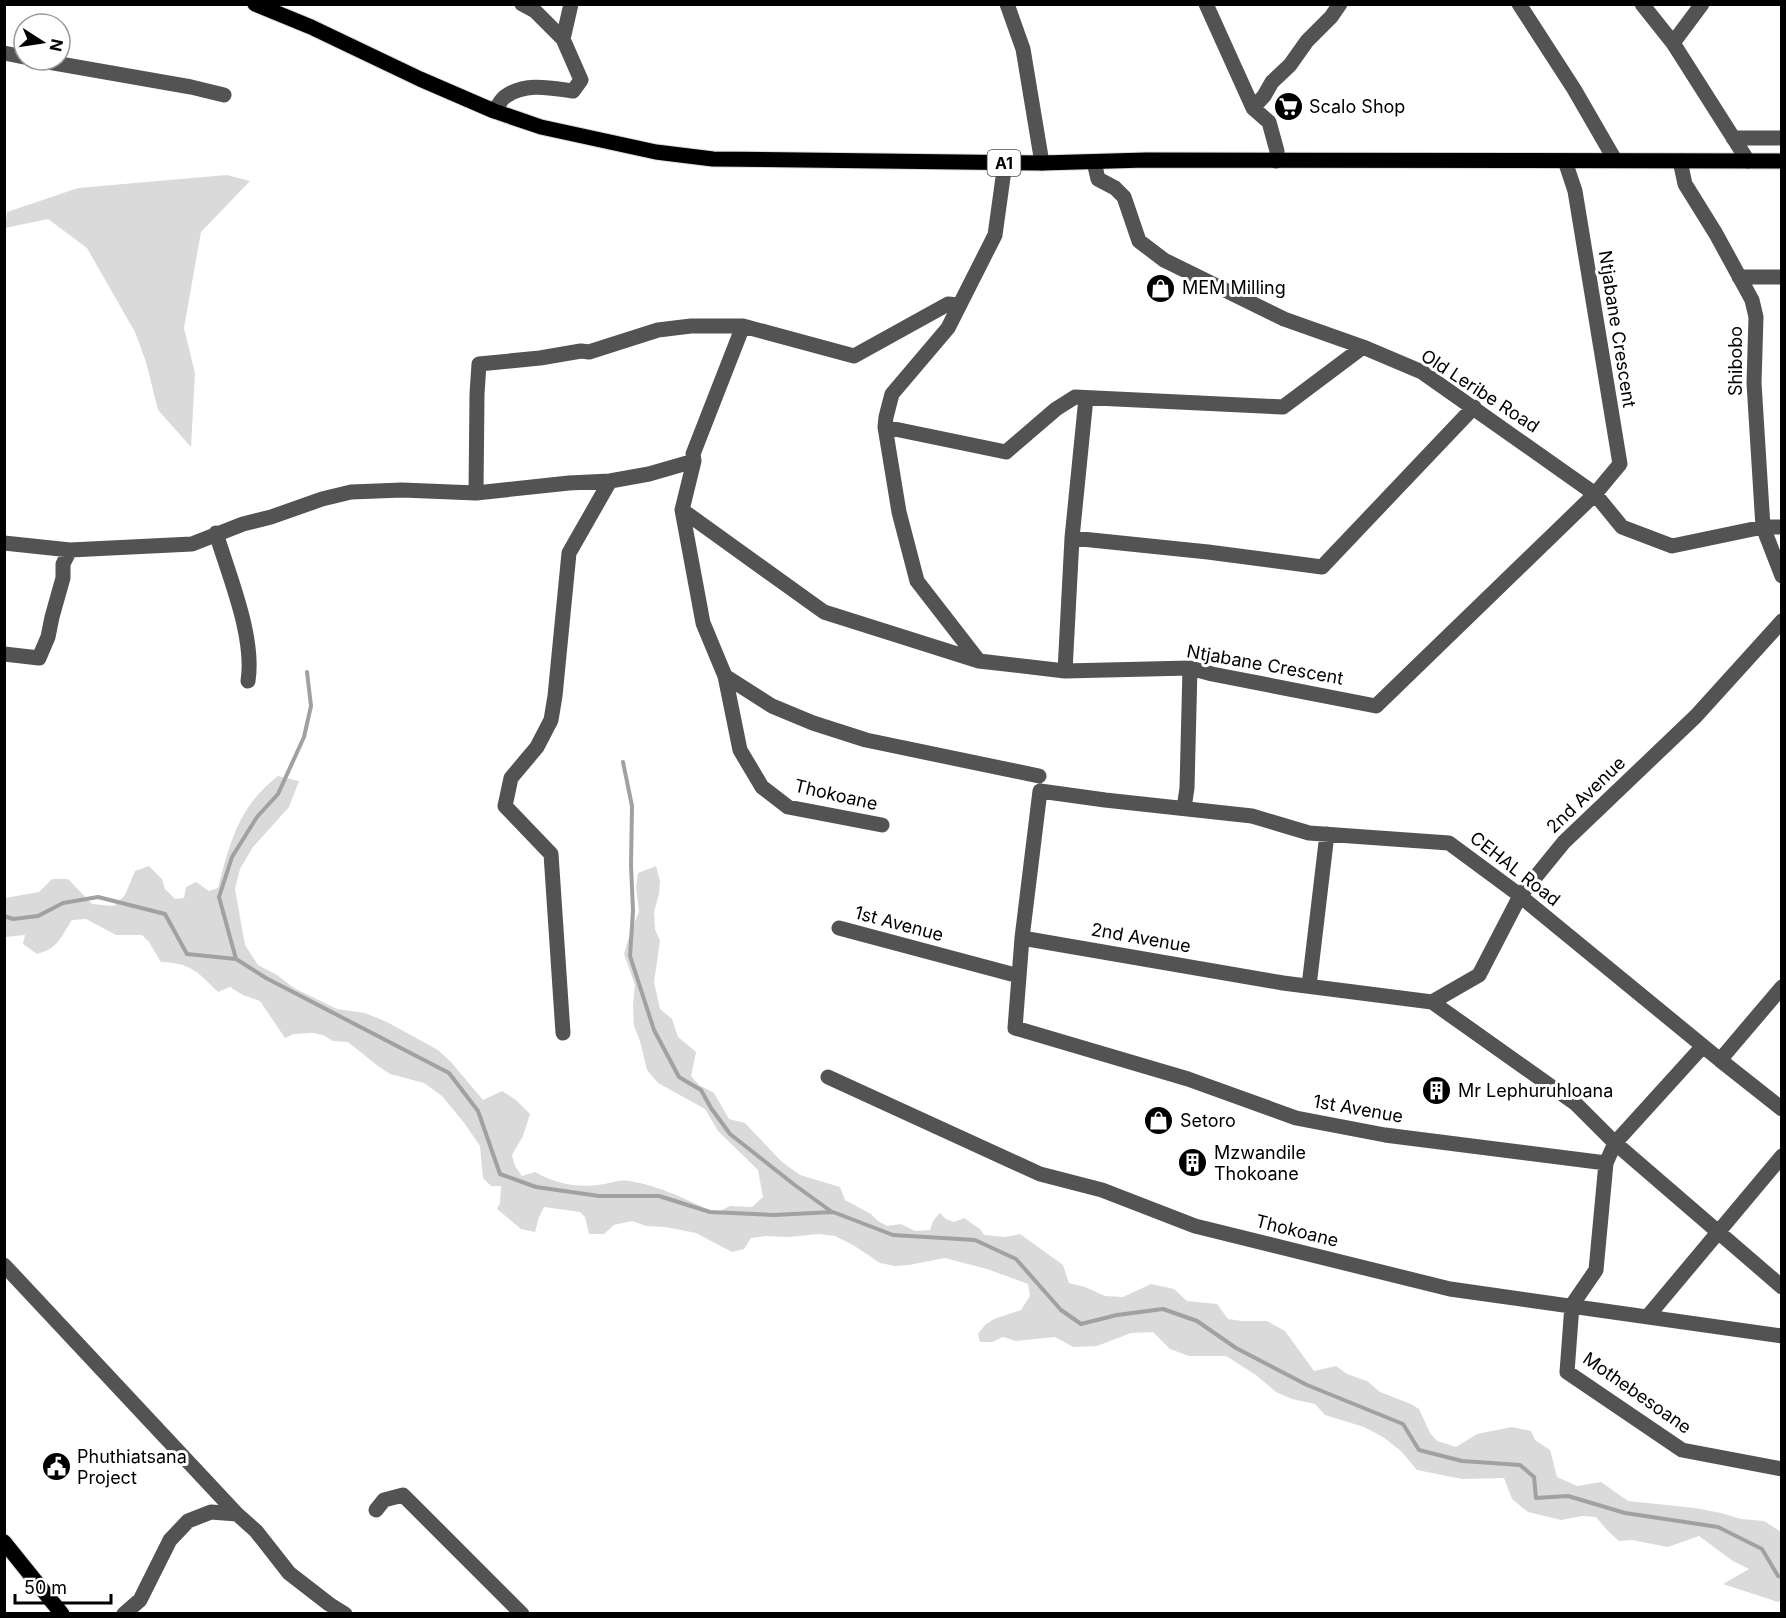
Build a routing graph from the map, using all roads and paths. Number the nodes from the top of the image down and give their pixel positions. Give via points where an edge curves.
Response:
1 (255, 4) edge
2 (522, 4) edge
3 (571, 4) edge
4 (1007, 4) edge
5 (1206, 4) edge
6 (1340, 4) edge
7 (1519, 4) edge
8 (1642, 4) edge
9 (1702, 4) edge
10 (563, 39) junction
11 (1673, 43) junction
12 (72, 66) edge
13 (224, 95) dead end
14 (1253, 108) junction
15 (494, 111) junction
16 (1733, 138) junction
17 (1782, 138) edge
18 (1615, 160) junction
19 (1276, 161) junction
20 (1565, 161) junction
21 (1680, 161) junction
22 (1748, 161) junction
23 (1782, 161) edge
24 (1094, 162) junction
25 (1005, 163) junction
26 (1042, 164) junction
27 (1739, 277) junction
28 (1782, 277) edge
29 (959, 305) junction
30 (743, 326) junction
31 (1363, 347) junction
32 (1086, 398) junction
33 (1474, 407) junction
34 (885, 427) junction
35 (694, 461) junction
36 (610, 481) junction
37 (476, 494) junction
38 (1595, 494) junction
39 (682, 510) junction
40 (1763, 527) junction
41 (1782, 527) edge
42 (216, 533) junction
43 (1072, 538) junction
44 (4, 543) edge
45 (70, 550) junction
46 (1782, 576) edge
47 (1782, 621) edge
48 (4, 654) edge
49 (979, 661) junction
50 (1190, 668) junction
51 (1065, 671) junction
52 (725, 675) junction
53 (248, 681) dead end
54 (1039, 776) dead end
55 (1040, 792) joint
56 (1184, 808) junction
57 (882, 825) dead end
58 (1327, 834) junction
59 (1520, 896) junction
60 (839, 928) dead end
61 (1022, 938) junction
62 (1019, 976) junction
63 (1310, 986) junction
64 (1782, 987) edge
65 (1432, 1002) junction
66 (563, 1033) dead end
67 (1703, 1046) junction
68 (1720, 1060) junction
69 (828, 1077) dead end
70 (1782, 1109) edge
71 (1615, 1143) junction
72 (1782, 1156) edge
73 (1606, 1163) junction
74 (1718, 1233) junction
75 (4, 1265) edge
76 (1782, 1287) edge
77 (1572, 1305) junction
78 (1648, 1316) junction
79 (1777, 1333) edge
80 (1782, 1469) edge
81 (376, 1510) dead end
82 (237, 1514) junction
83 (4, 1542) edge
84 (62, 1614) edge
85 (124, 1614) edge
86 (345, 1614) edge
87 (522, 1614) edge

1 - 15 main road, A1
2 - 10 street via 535,11
3 - 10 street
4 - 26 street via 1023,49
5 - 14 street
6 - 14 street
7 - 18 street
8 - 11 street
9 - 11 street
10 - 15 street via 581,80 573,91 523,88 504,96
11 - 16 street
12 - 13 street
14 - 19 street via 1269,122
15 - 25 main road, A1 via 585,137 712,159
16 - 17 street
16 - 22 street
18 - 20 main road, A1
18 - 21 main road, A1
19 - 20 main road, A1
19 - 24 main road, A1
20 - 38 street, Ntjabane Crescent via 1575,191 1620,464
21 - 22 main road, A1
21 - 27 street, Shibobo via 1685,184
22 - 23 main road, A1
24 - 26 main road, A1
24 - 31 street, Old Leribe Road via 1098,179 1124,197 1139,241 1164,260 1284,319
25 - 26 main road, A1
25 - 29 street via 995,235
27 - 28 street
27 - 40 street, Shibobo via 1756,317 1754,383
29 - 30 street via 948,304 854,356
29 - 34 street via 948,328 892,394
30 - 35 street via 693,454
30 - 37 street via 658,330 589,352 479,364
31 - 32 street via 1283,407
31 - 33 street, Old Leribe Road via 1422,372
32 - 34 street via 1075,397 1056,409 1006,452
32 - 43 street
33 - 38 street, Old Leribe Road
33 - 43 street via 1322,567
34 - 49 street via 917,581
35 - 36 street
35 - 39 street
36 - 37 street
36 - 66 street via 569,553 551,720 537,747 511,778 505,806 551,854
37 - 42 street via 351,492
38 - 40 street, Old Leribe Road via 1622,527 1672,546
38 - 50 street, Ntjabane Crescent via 1376,706
39 - 49 street, Ntjabane Crescent via 824,612
39 - 52 street, Thokoane via 703,623
40 - 41 street, Old Leribe Road
40 - 46 street, Shibobo
42 - 45 street via 192,544
42 - 53 street via 242,615 250,666
43 - 51 street
44 - 45 street
45 - 48 street via 39,658
47 - 59 street, 2nd Avenue via 1696,716 1564,842
49 - 51 street, Ntjabane Crescent
50 - 51 street, Ntjabane Crescent
50 - 56 street
52 - 54 street via 772,706 813,723 866,740
52 - 57 street, Thokoane via 740,750 762,787 788,807
55 - 56 street, CEHAL Road
55 - 61 street, 1st Avenue
56 - 58 street, CEHAL Road via 1252,816
58 - 59 street, CEHAL Road via 1449,843
58 - 63 street
59 - 65 street, 2nd Avenue via 1479,975
59 - 67 street, CEHAL Road
60 - 62 street, 1st Avenue
61 - 62 street, 1st Avenue
61 - 63 street, 2nd Avenue
62 - 73 street, 1st Avenue via 1015,1028 1188,1079 1296,1118 1385,1135
63 - 65 street, 2nd Avenue
64 - 68 street
65 - 71 street, 2nd Avenue via 1576,1104
67 - 68 street, CEHAL Road
67 - 71 street
68 - 70 street
69 - 77 street, Thokoane via 1040,1174 1102,1190 1195,1226 1450,1289
71 - 73 street
71 - 74 street, 2nd Avenue
72 - 74 street
73 - 77 street via 1596,1270
74 - 76 street, 2nd Avenue
74 - 78 street
75 - 82 street
77 - 78 street, Thokoane
77 - 80 street, Mothebesoane via 1567,1372 1682,1450
78 - 79 street, Thokoane
81 - 87 street via 384,1500 403,1495
82 - 85 street via 212,1512 188,1521 170,1540 141,1600
82 - 86 street via 289,1573
83 - 84 main road

